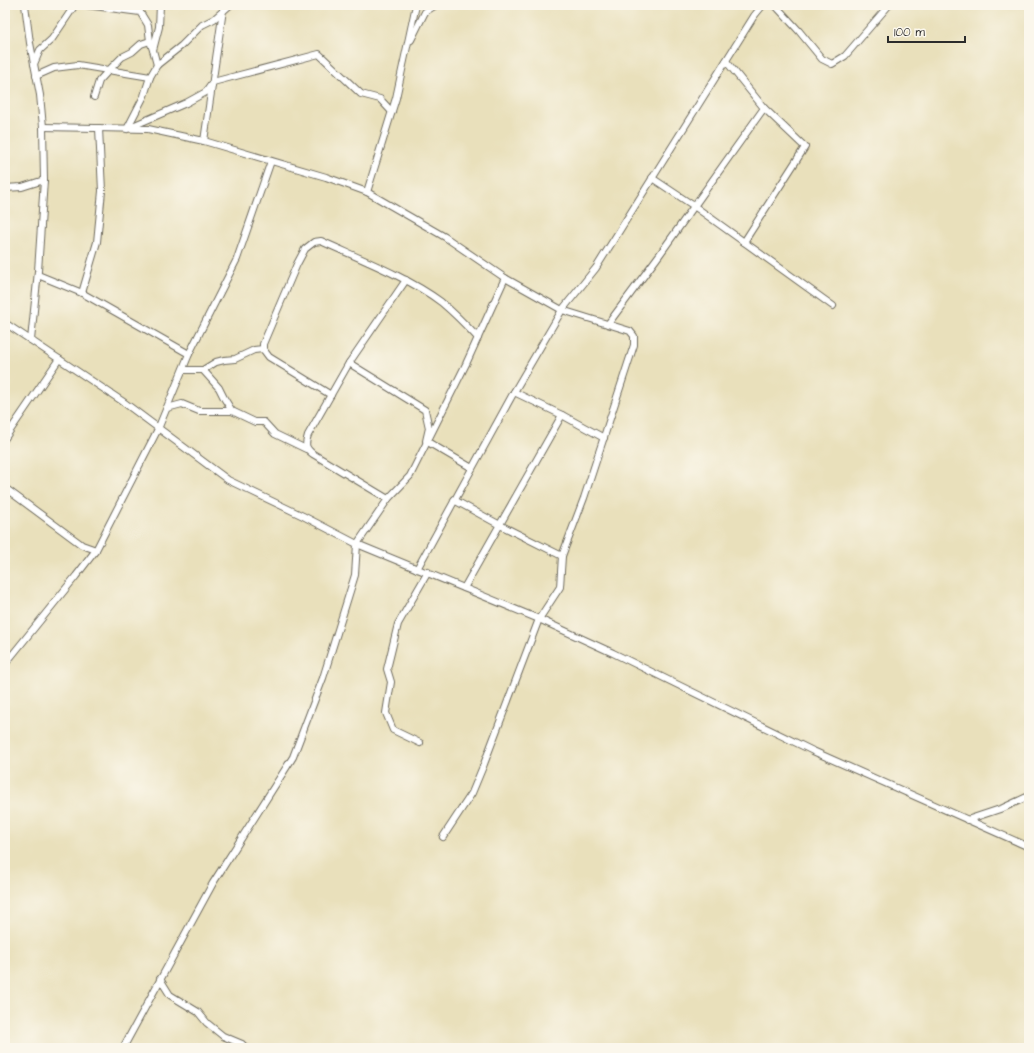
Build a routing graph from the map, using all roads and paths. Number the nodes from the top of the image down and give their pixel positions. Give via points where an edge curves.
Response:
1 (25, 5) edge
2 (75, 5) edge
3 (86, 5) edge
4 (160, 5) edge
5 (230, 5) edge
6 (416, 5) edge
7 (436, 5) edge
8 (764, 5) edge
9 (776, 5) edge
10 (889, 5) edge
11 (223, 8) edge
12 (150, 41) junction
13 (407, 47) junction
14 (153, 50) junction
15 (726, 60) junction
16 (34, 64) junction
17 (157, 65) junction
18 (109, 70) junction
19 (36, 76) junction
20 (150, 77) junction
21 (213, 82) junction
22 (94, 97) dead end
23 (764, 108) junction
24 (392, 112) junction
25 (43, 127) junction
26 (99, 128) junction
27 (127, 129) junction
28 (204, 141) junction
29 (271, 161) junction
30 (652, 178) junction
31 (44, 180) junction
32 (5, 188) edge
33 (367, 192) junction
34 (694, 206) junction
35 (744, 242) junction
36 (38, 275) junction
37 (505, 278) junction
38 (406, 280) junction
39 (82, 293) junction
40 (833, 306) dead end
41 (562, 310) junction
42 (5, 323) edge
43 (608, 324) junction
44 (478, 338) junction
45 (31, 340) junction
46 (262, 349) junction
47 (189, 354) junction
48 (59, 360) junction
49 (349, 363) junction
50 (182, 370) junction
51 (203, 370) junction
52 (514, 392) junction
53 (331, 395) junction
54 (167, 408) junction
55 (232, 411) junction
56 (562, 415) junction
57 (158, 429) junction
58 (5, 438) edge
59 (604, 438) junction
60 (426, 442) junction
61 (306, 449) junction
62 (472, 468) junction
63 (5, 488) edge
64 (388, 499) junction
65 (454, 500) junction
66 (500, 525) junction
67 (357, 544) junction
68 (96, 550) junction
69 (562, 556) junction
70 (417, 569) junction
71 (428, 572) junction
72 (464, 588) junction
73 (539, 619) junction
74 (5, 664) edge
75 (420, 743) dead end
76 (1029, 796) edge
77 (968, 820) junction
78 (443, 837) dead end
79 (1029, 847) edge
80 (160, 980) junction
81 (123, 1048) edge
82 (246, 1048) edge

1 - 16 street
2 - 16 street via 52,39 40,50
3 - 12 street via 140,12 148,25
4 - 14 street via 159,27
5 - 11 street
6 - 13 street
7 - 13 street via 425,12
8 - 15 street
9 - 10 street via 822,59 832,64 845,56
11 - 17 street via 214,19 202,25
11 - 21 street
12 - 14 street
12 - 18 street via 122,57
13 - 24 street
14 - 17 street
15 - 23 street
15 - 30 street
16 - 19 street
17 - 20 street
18 - 19 street via 78,65 54,68
18 - 20 street
18 - 22 street via 99,81
19 - 25 street
20 - 27 street via 144,96
21 - 24 street via 319,54 361,94 380,99
21 - 27 street via 206,92
21 - 28 street
23 - 34 street
23 - 35 street via 805,147
24 - 33 street
25 - 26 street
25 - 31 street
26 - 27 street
26 - 39 street via 102,191 97,242
27 - 28 street via 148,129
28 - 29 street
29 - 33 street
29 - 47 street via 237,259
30 - 34 street
30 - 41 street via 596,268
31 - 32 street via 22,187
31 - 36 street
33 - 37 street via 445,237
34 - 35 street
34 - 43 street
35 - 40 street
36 - 39 street
36 - 45 street
37 - 41 street
37 - 44 street
38 - 44 street via 440,301
38 - 46 street via 321,241 314,242 305,248 297,264
38 - 49 street
39 - 47 street
41 - 43 street
41 - 52 street
42 - 45 street
43 - 59 street via 630,331 635,340
44 - 60 street
45 - 48 street
46 - 51 street via 235,359 216,362
46 - 53 street via 269,357
47 - 50 street
48 - 57 street via 122,401
48 - 58 street
49 - 53 street
49 - 60 street via 425,410 429,428
50 - 51 street
50 - 54 street
51 - 55 street via 219,388
52 - 56 street
52 - 62 street
53 - 61 street via 308,435
54 - 55 street via 182,404 199,411
54 - 57 street
55 - 61 street via 255,422 264,422 275,434
56 - 59 street
56 - 66 street
57 - 67 street via 228,480
57 - 68 street
59 - 69 street
60 - 62 street
60 - 64 street via 410,476
61 - 64 street
62 - 65 street
63 - 68 street via 82,545
64 - 67 street
65 - 66 street
65 - 70 street
66 - 69 street
66 - 72 street
67 - 70 street
67 - 80 street via 355,575 323,678 293,757 213,883
68 - 74 street
69 - 73 street via 560,587
70 - 71 street
71 - 72 street
71 - 75 street via 398,624 387,669 391,682 386,713 393,730
72 - 73 street
73 - 77 street via 813,752
73 - 78 street via 472,793
76 - 77 street
77 - 79 street
80 - 81 street
80 - 82 street via 170,995 198,1012 223,1036

